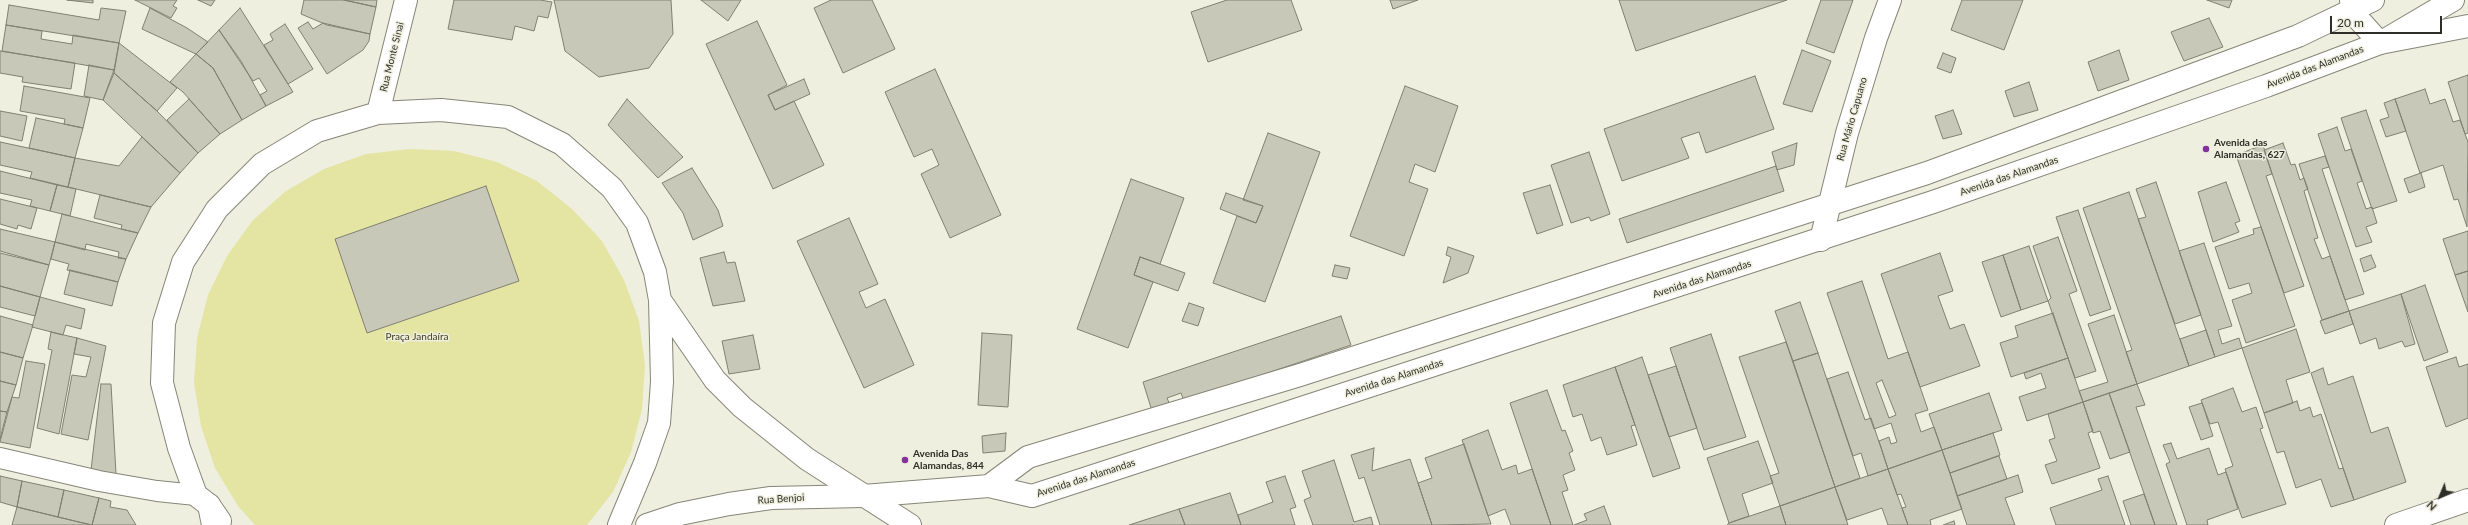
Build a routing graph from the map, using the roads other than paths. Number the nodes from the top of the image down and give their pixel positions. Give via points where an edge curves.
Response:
1 (406, 0) edge
2 (1890, 0) edge
3 (2373, 0) edge
4 (2453, 0) edge
5 (2352, 6) edge
6 (2468, 26) edge
7 (2380, 43) junction
8 (378, 113) junction
9 (1829, 206) junction
10 (1821, 240) junction
11 (660, 300) junction
12 (0, 458) edge
13 (989, 486) junction
14 (863, 496) junction
15 (2468, 500) edge
16 (206, 508) edge
17 (222, 525) edge
18 (619, 525) edge
19 (647, 525) edge
20 (910, 525) edge
21 (2396, 525) edge

1 - 8 street, Rua Monte Sinai
2 - 9 street, Rua Mário Capuano via 1847,133
3 - 5 street
4 - 7 street, Avenida das Alamandas
5 - 7 street
5 - 9 street via 2291,39 1927,173
6 - 7 street
7 - 10 street, Avenida das Alamandas via 2266,86
8 - 11 street via 441,110 508,117 562,144 612,188 637,223 655,272
8 - 16 street via 317,131 262,164 217,209 183,262 164,323 162,383 179,448
9 - 10 street, Rua Mário Capuano
9 - 13 street via 1300,375 1028,457
10 - 13 street, Avenida das Alamandas via 1032,496
11 - 14 street via 715,380 742,407 807,459
11 - 18 street via 662,382 658,423 645,463
12 - 16 lane via 99,481 157,491
13 - 14 street, Rua Benjoi
14 - 19 street, Rua Benjoi via 764,499 680,514
14 - 20 street
15 - 21 street
16 - 17 street

